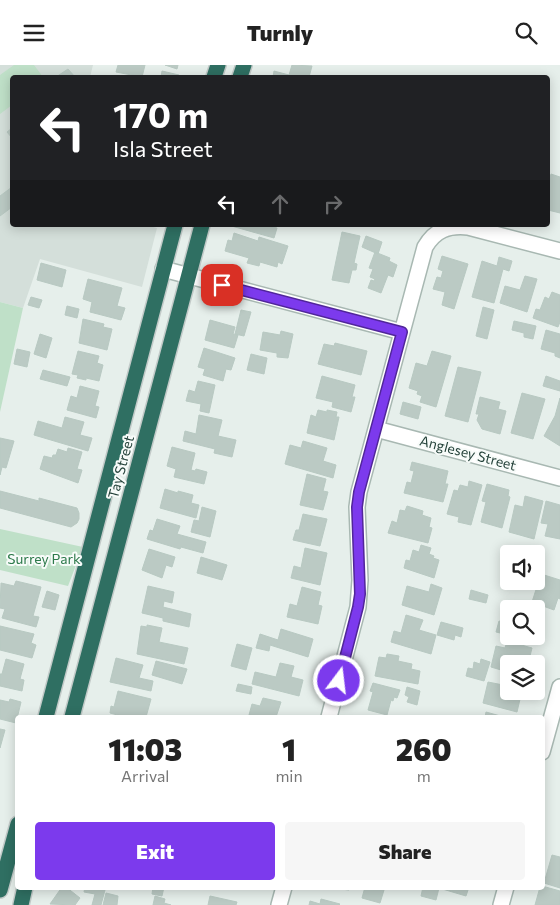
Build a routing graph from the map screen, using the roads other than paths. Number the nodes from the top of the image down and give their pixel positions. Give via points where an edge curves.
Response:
1 (174, 227) edge
2 (201, 227) edge
3 (450, 227) edge
4 (468, 227) edge
5 (560, 251) edge
6 (163, 269) junction
7 (188, 276) junction
8 (402, 332) junction
9 (376, 429) junction
10 (560, 477) edge
11 (103, 499) junction
12 (128, 505) junction
13 (560, 687) edge
14 (46, 714) edge
15 (73, 715) edge
16 (330, 715) edge
17 (545, 741) edge
18 (15, 835) edge
19 (0, 890) edge
20 (24, 890) edge
21 (283, 890) edge
22 (505, 890) edge
23 (20, 905) edge
24 (279, 905) edge
25 (501, 905) edge

1 - 6 highway, Tay Street
2 - 7 highway, Tay Street
3 - 8 street via 430,238 425,247
4 - 5 street
6 - 7 street
6 - 11 highway, Tay Street
7 - 8 street
7 - 12 highway, Tay Street
8 - 9 street
9 - 10 street, Anglesey Street
9 - 16 street via 357,507 358,607
11 - 12 highway
11 - 14 highway, Tay Street
12 - 15 highway, Tay Street
13 - 17 street
18 - 19 highway
20 - 23 highway
21 - 24 street
22 - 25 street

